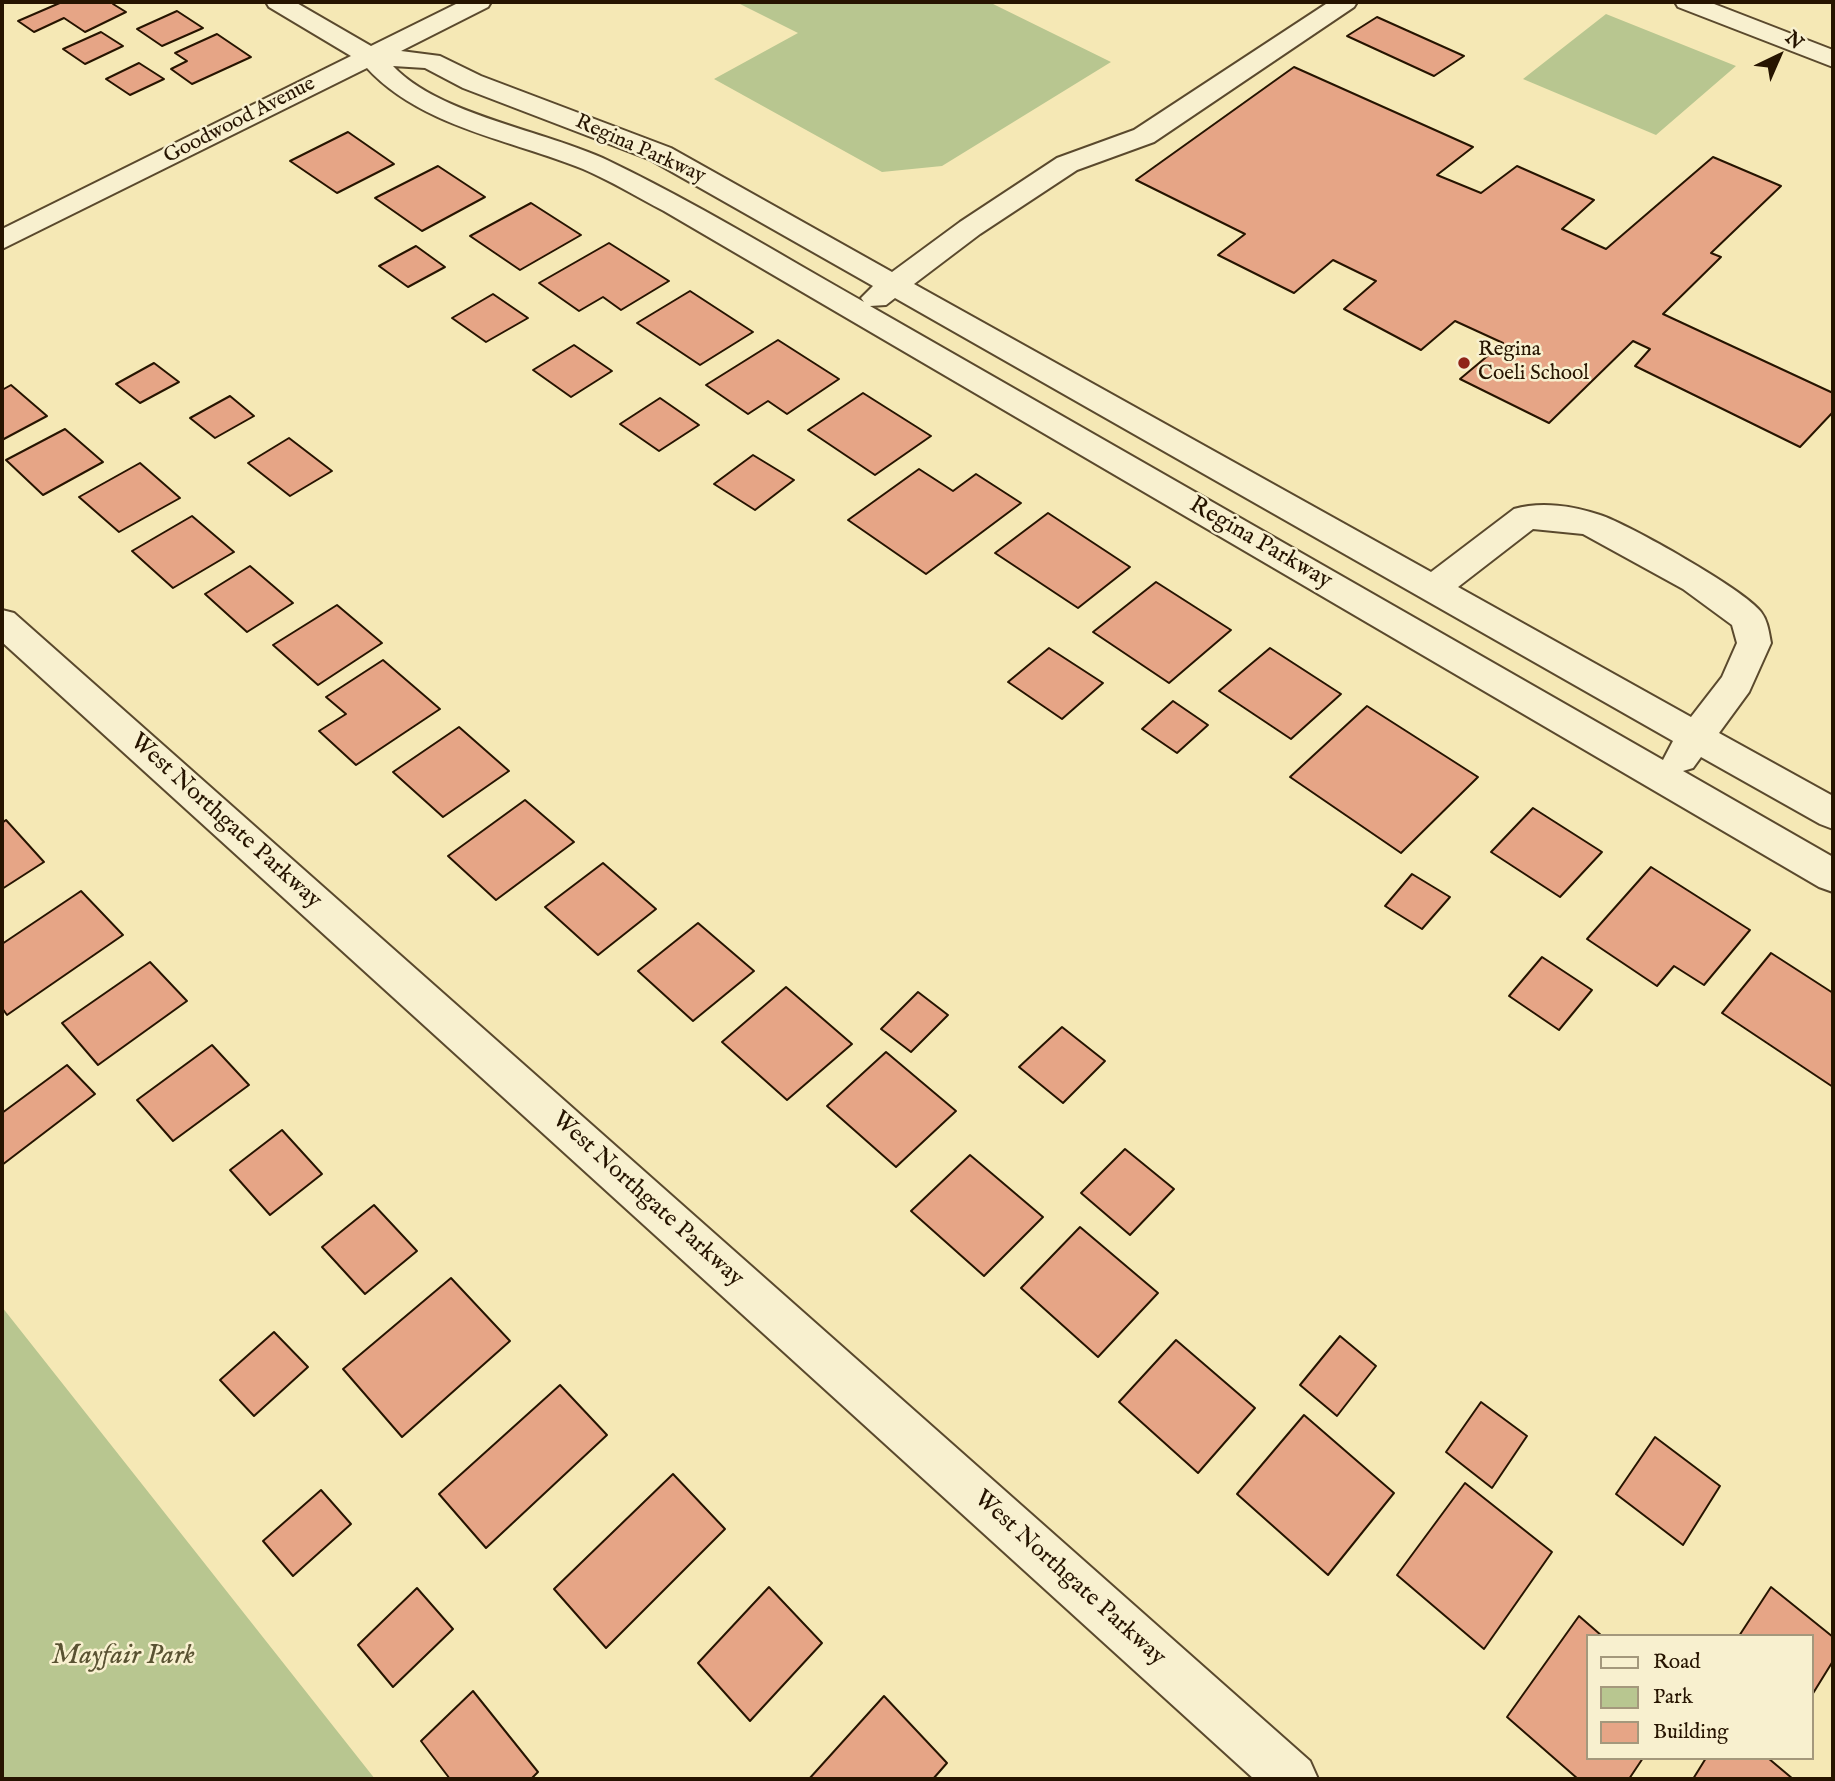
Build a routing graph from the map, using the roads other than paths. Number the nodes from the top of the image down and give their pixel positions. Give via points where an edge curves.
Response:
1 (278, 2) edge
2 (479, 2) edge
3 (1345, 2) edge
4 (1687, 2) edge
5 (370, 56) junction
6 (1833, 59) edge
7 (2, 240) edge
8 (895, 285) junction
9 (857, 311) junction
10 (1433, 589) junction
11 (2, 622) edge
12 (1697, 737) junction
13 (1663, 778) junction
14 (1833, 814) edge
15 (1833, 876) edge
16 (1292, 1779) edge

1 - 5 street, Regina Parkway
2 - 5 street, Goodwood Avenue
3 - 8 street via 1144,136 1067,164
4 - 6 street
5 - 7 street, Goodwood Avenue
5 - 8 street, Regina Parkway via 431,61 472,82 626,139 702,176
5 - 9 street, Regina Parkway via 392,80 428,101 634,183
8 - 9 street
8 - 10 street, Regina Parkway
9 - 13 street, Regina Parkway
10 - 12 street, Regina Parkway
10 - 12 street via 1526,517 1592,524 1695,580 1748,620 1754,642 1737,683
11 - 16 street, West Northgate Parkway
12 - 13 street
12 - 14 street, Regina Parkway
13 - 15 street, Regina Parkway

